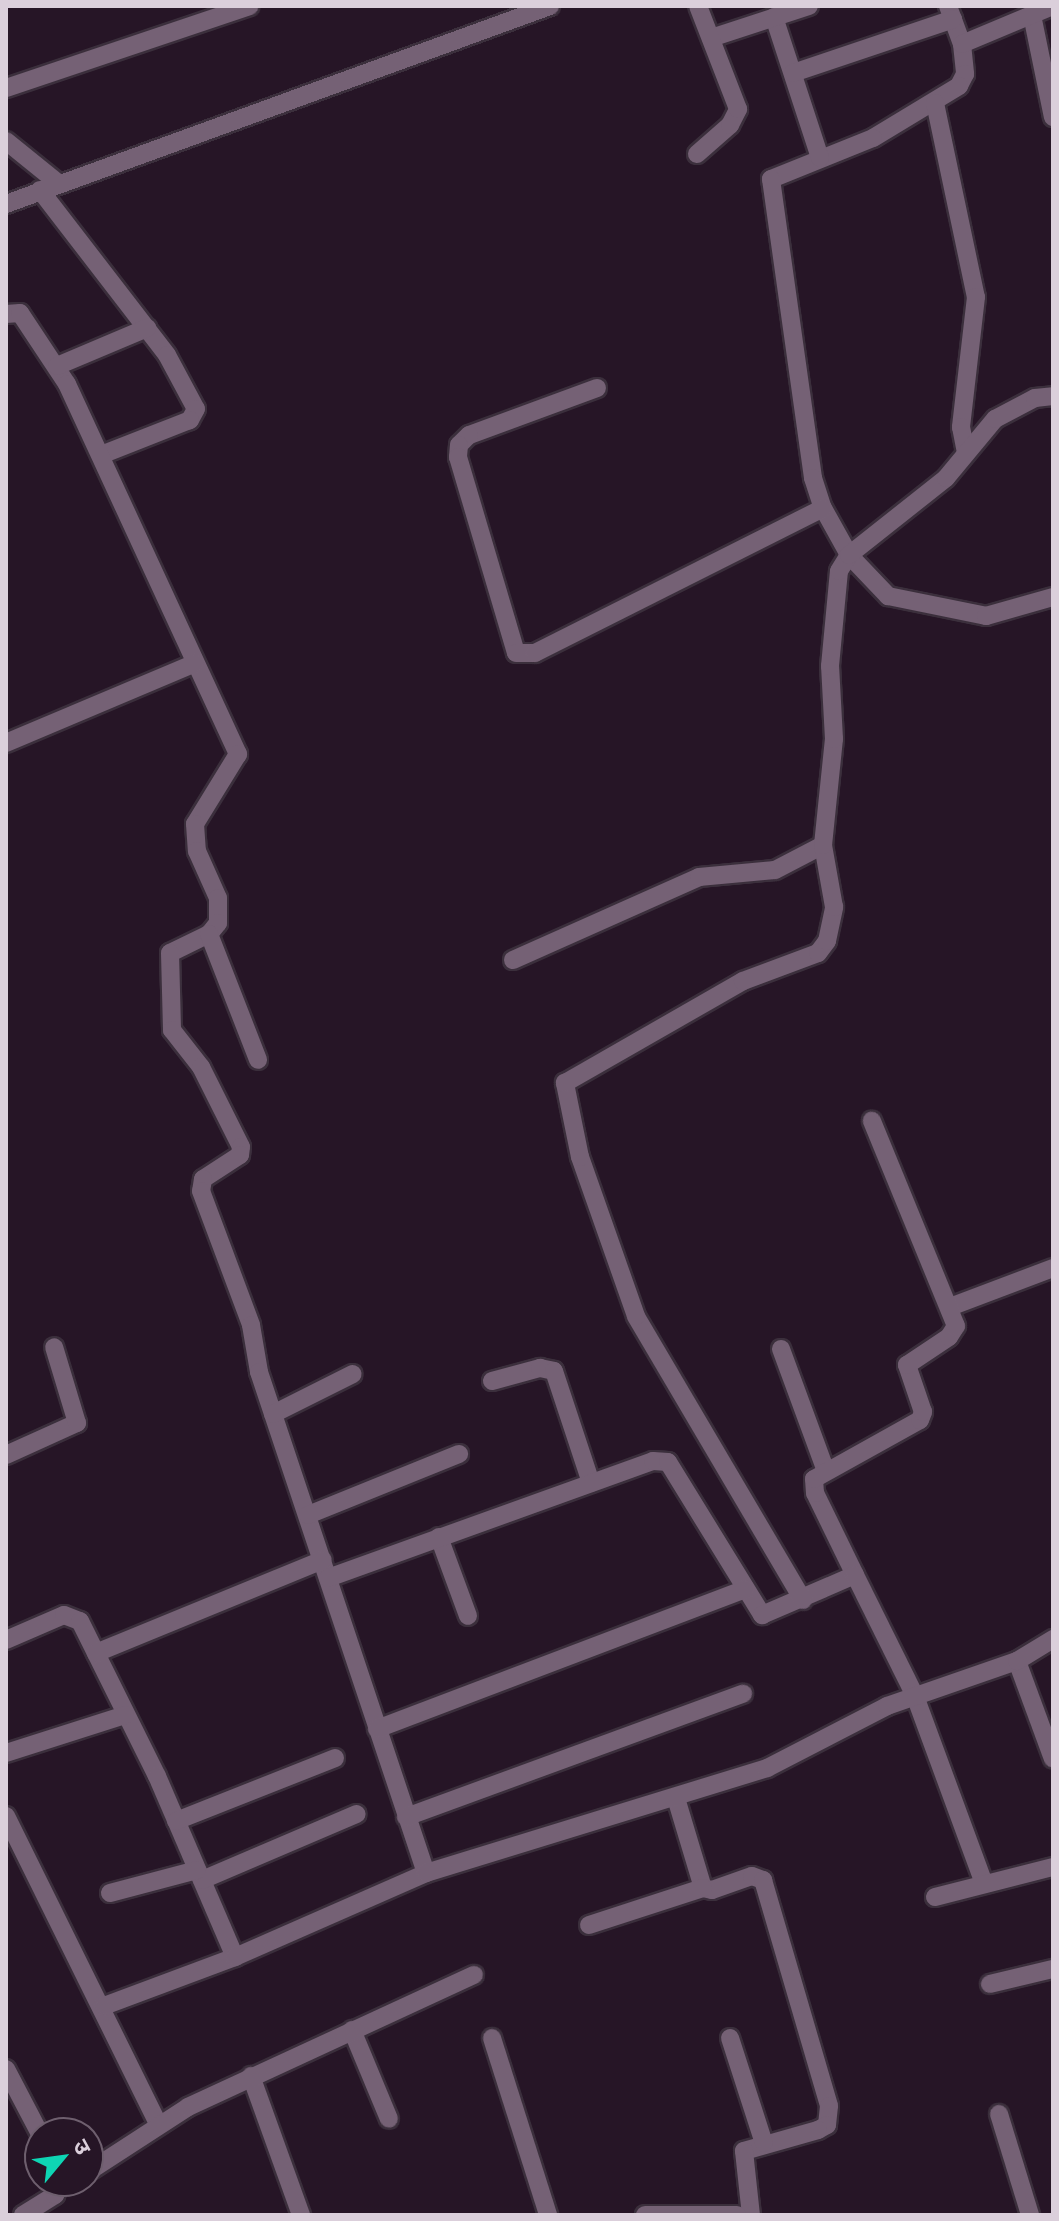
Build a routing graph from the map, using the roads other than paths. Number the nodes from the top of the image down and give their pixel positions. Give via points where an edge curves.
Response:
1 (250, 6) edge
2 (550, 6) edge
3 (698, 6) edge
4 (809, 6) edge
5 (1053, 6) edge
6 (951, 12) edge
7 (1032, 15) junction
8 (774, 17) junction
9 (711, 38) junction
10 (962, 44) junction
11 (793, 73) junction
12 (6, 88) edge
13 (935, 103) junction
14 (1053, 117) edge
15 (6, 141) edge
16 (697, 154) dead end
17 (820, 158) junction
18 (58, 183) junction
19 (40, 190) junction
20 (6, 204) edge
21 (6, 314) edge
22 (147, 328) junction
23 (57, 366) junction
24 (597, 388) dead end
25 (1053, 396) edge
26 (966, 452) junction
27 (101, 455) junction
28 (823, 508) junction
29 (849, 555) junction
30 (1053, 597) edge
31 (195, 663) junction
32 (6, 743) edge
33 (823, 845) junction
34 (209, 934) junction
35 (513, 960) dead end
36 (258, 1060) dead end
37 (872, 1121) dead end
38 (1053, 1268) edge
39 (950, 1307) junction
40 (54, 1347) dead end
41 (781, 1349) dead end
42 (353, 1374) dead end
43 (492, 1381) dead end
44 (273, 1414) junction
45 (459, 1454) dead end
46 (6, 1455) edge
47 (826, 1471) junction
48 (591, 1483) junction
49 (308, 1515) junction
50 (439, 1537) junction
51 (326, 1569) junction
52 (855, 1575) junction
53 (745, 1589) junction
54 (803, 1600) junction
55 (468, 1616) dead end
56 (1053, 1639) edge
57 (6, 1640) edge
58 (96, 1653) junction
59 (1017, 1661) junction
60 (743, 1694) dead end
61 (915, 1696) junction
62 (125, 1715) junction
63 (377, 1729) junction
64 (6, 1753) edge
65 (335, 1758) dead end
66 (1053, 1759) edge
67 (676, 1798) junction
68 (357, 1814) dead end
69 (6, 1816) edge
70 (406, 1817) junction
71 (176, 1821) junction
72 (1053, 1867) edge
73 (426, 1873) junction
74 (200, 1875) junction
75 (984, 1884) junction
76 (703, 1888) junction
77 (110, 1893) dead end
78 (935, 1897) dead end
79 (589, 1925) dead end
80 (235, 1957) junction
81 (1053, 1969) edge
82 (474, 1975) dead end
83 (990, 1984) dead end
84 (104, 2006) junction
85 (352, 2030) junction
86 (492, 2038) dead end
87 (730, 2038) dead end
88 (6, 2069) edge
89 (251, 2076) junction
90 (999, 2114) dead end
91 (31, 2117) edge
92 (389, 2119) dead end
93 (158, 2123) junction
94 (764, 2143) junction
95 (104, 2161) edge
96 (52, 2197) edge
97 (23, 2215) edge
98 (301, 2215) edge
99 (548, 2215) edge
100 (645, 2215) edge
101 (737, 2215) edge
102 (751, 2215) edge
103 (1030, 2215) edge

1 - 12 street
2 - 18 street
3 - 9 street
4 - 8 street
5 - 7 street
6 - 10 street
6 - 11 street
7 - 10 street
7 - 14 street
8 - 9 street
8 - 11 street
9 - 16 street via 738,109 730,125
10 - 13 street via 965,74 959,86
11 - 17 street
13 - 17 street via 873,138
13 - 26 street via 976,297 961,427
15 - 18 street
17 - 28 street via 775,175 769,186 813,478
18 - 19 street
19 - 20 street
19 - 22 street
21 - 23 street via 20,313
22 - 23 street
22 - 27 street via 178,372 196,414
23 - 27 street
24 - 28 street via 469,435 459,445 458,457 516,653 535,653
25 - 26 street via 1015,406
26 - 29 street via 946,478
27 - 31 street
28 - 29 street
29 - 30 street via 888,596 930,602 969,616
29 - 33 street via 839,571 835,596 830,666 834,739
31 - 32 street
31 - 34 street via 238,754 195,824 197,851 220,908 218,923
33 - 35 street via 775,870 699,877
33 - 54 street via 834,907 827,941 818,953 743,981 569,1079 564,1087 580,1157 636,1316
34 - 36 street
34 - 44 street via 170,953 172,1030 201,1067 241,1147 240,1155 203,1179 201,1191 251,1325
37 - 39 street
38 - 39 street
39 - 47 street via 954,1332 907,1365 923,1412 920,1420
40 - 46 street via 77,1423
41 - 47 street
42 - 44 street
43 - 48 street via 540,1368 554,1371
44 - 49 street
45 - 49 street
47 - 52 street via 814,1479 815,1493
48 - 50 street
48 - 53 street via 653,1461 668,1462
49 - 51 street
50 - 51 street
50 - 55 street
51 - 58 street
51 - 63 street
52 - 54 street
52 - 61 street
53 - 54 street via 762,1615
53 - 63 street
56 - 59 street
57 - 58 street via 70,1615 80,1621
58 - 62 street
59 - 61 street
59 - 66 street
60 - 70 street
61 - 67 street via 767,1768
61 - 75 street
62 - 64 street
62 - 71 street
63 - 70 street
65 - 71 street
67 - 73 street
67 - 76 street
68 - 74 street
69 - 84 street via 38,1887
70 - 73 street
71 - 74 street
72 - 75 street
73 - 80 street
74 - 77 street
74 - 80 street
75 - 78 street
76 - 79 street
76 - 94 street via 712,1890 752,1876 763,1880 829,2106 827,2125
80 - 84 street
81 - 83 street
82 - 85 street
84 - 93 street
85 - 89 street
85 - 92 street
86 - 99 street
87 - 94 street
88 - 91 street
89 - 93 street
89 - 98 street
90 - 103 street
93 - 95 street
94 - 102 street via 741,2157
96 - 97 street
100 - 101 street

